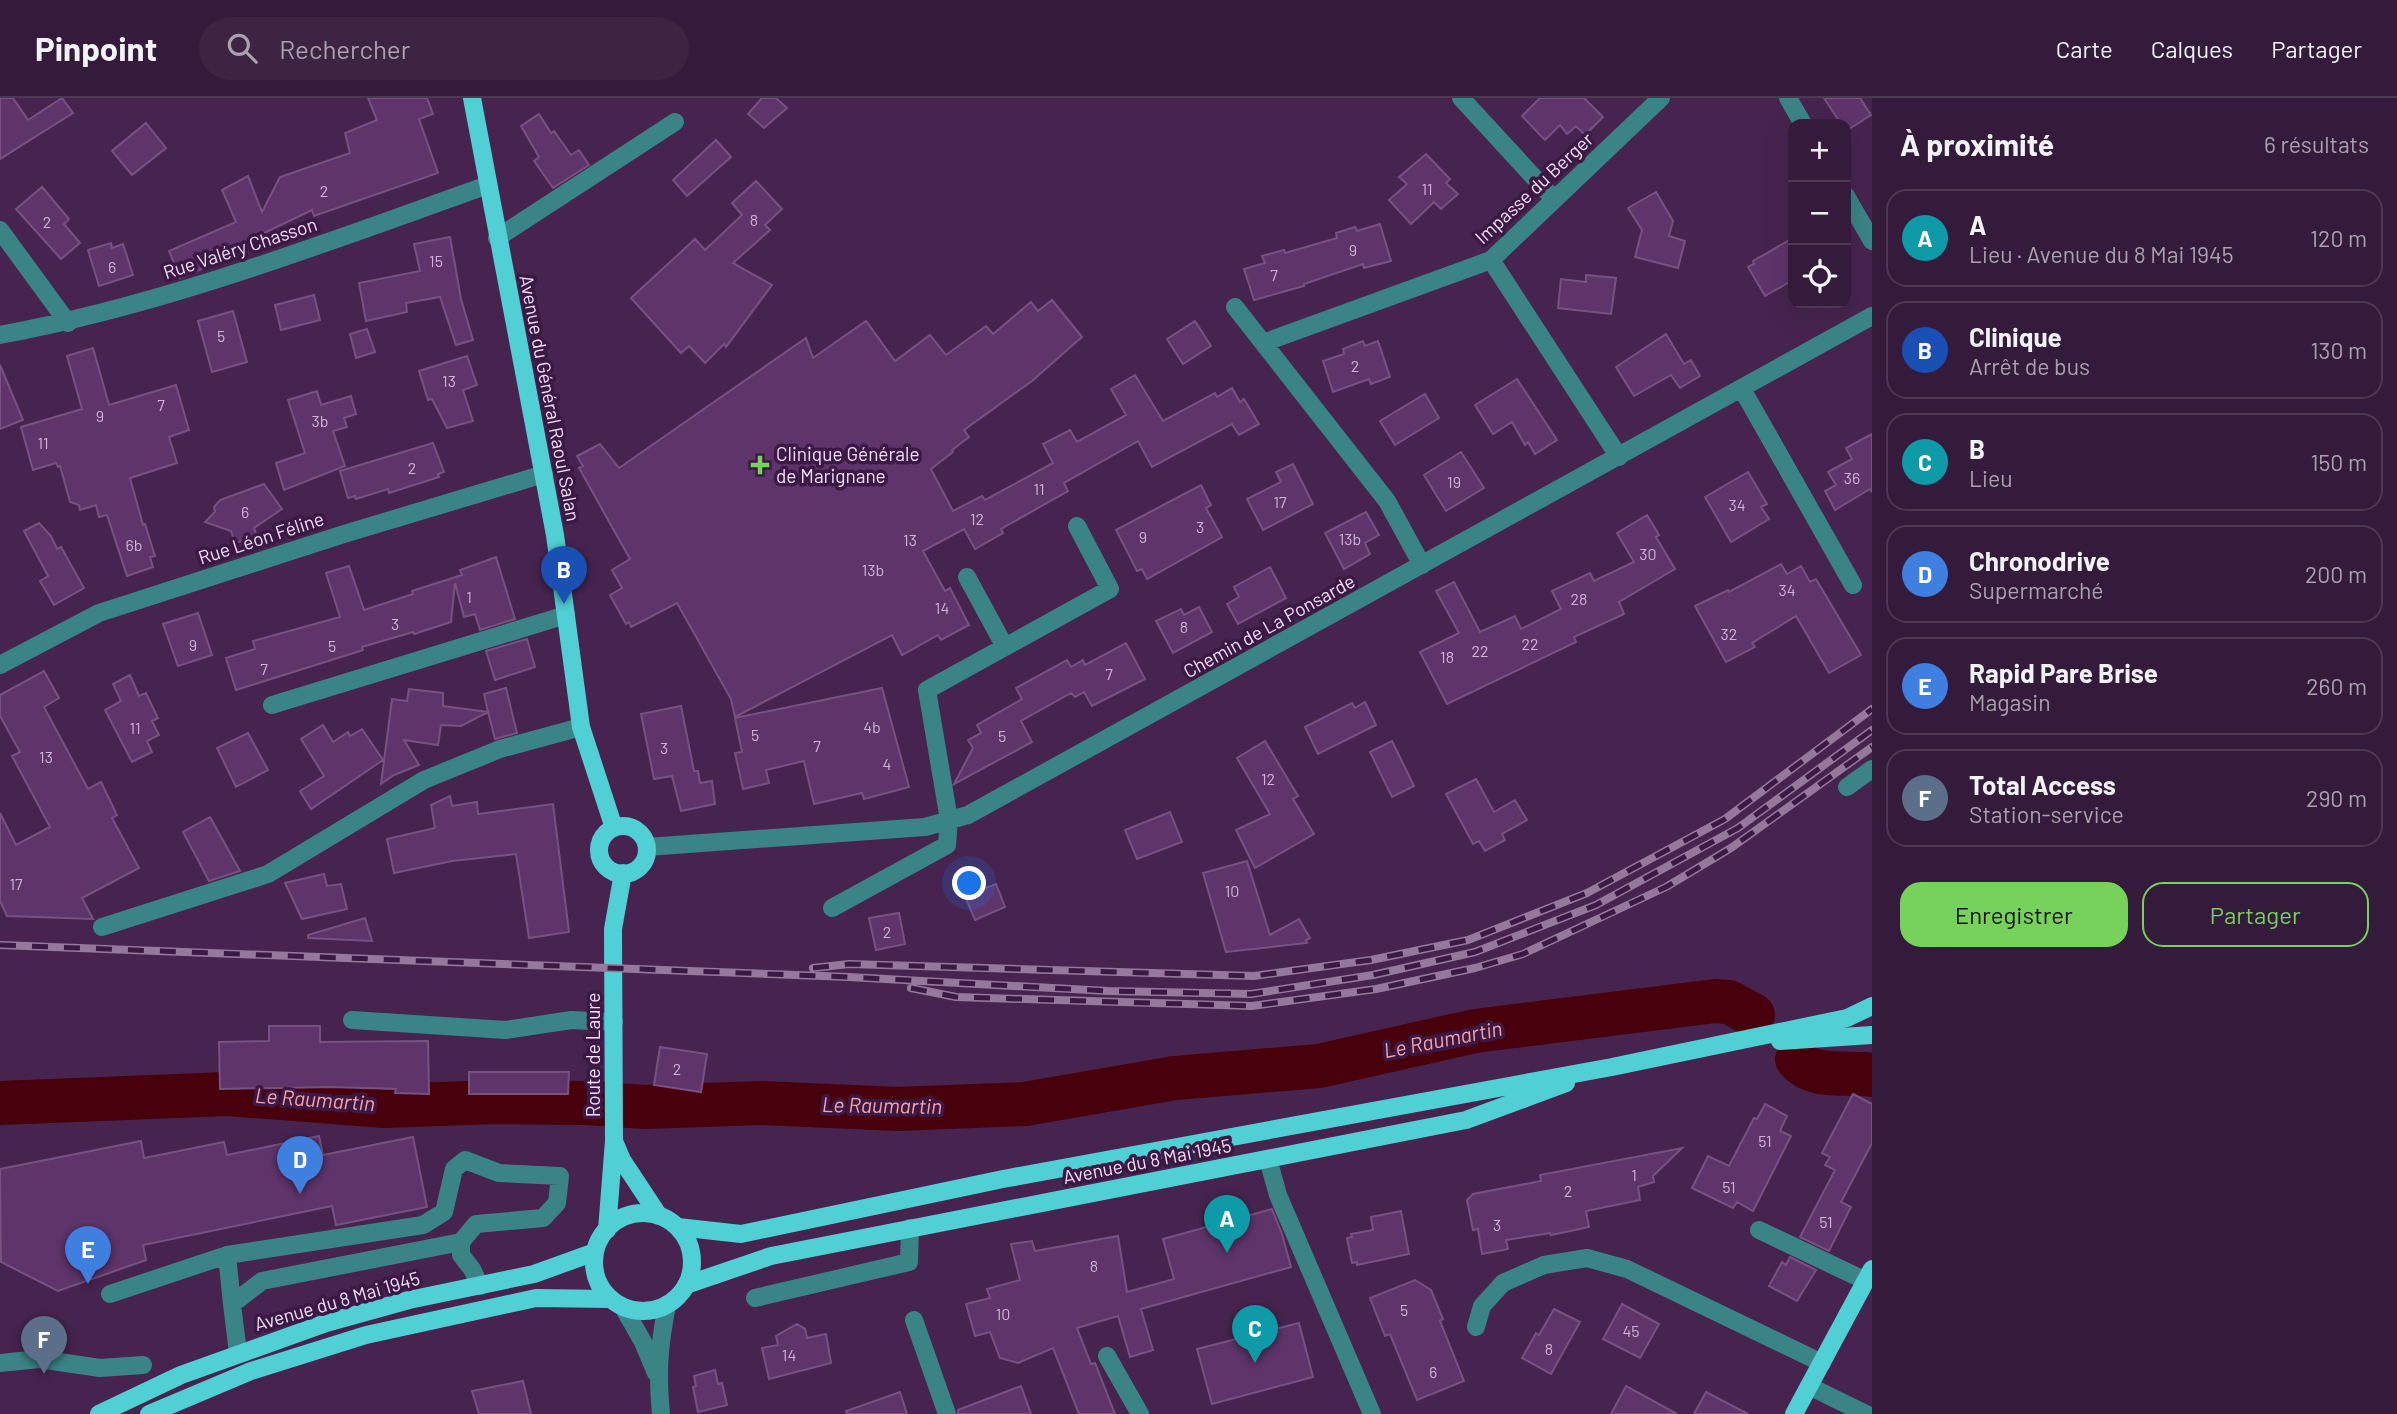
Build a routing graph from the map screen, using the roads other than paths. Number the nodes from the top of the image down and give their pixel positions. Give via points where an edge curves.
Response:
1 (472, 98) edge
2 (1461, 98) edge
3 (1661, 98) edge
4 (1788, 98) edge
5 (1800, 119) edge
6 (675, 122) dead end
7 (488, 185) junction
8 (1554, 199) junction
9 (1851, 205) edge
10 (0, 230) edge
11 (497, 238) junction
12 (1872, 241) edge
13 (1490, 260) junction
14 (1235, 307) dead end
15 (1872, 316) edge
16 (68, 323) junction
17 (0, 335) edge
18 (1263, 343) junction
19 (1742, 389) junction
20 (1619, 457) junction
21 (544, 474) junction
22 (1077, 526) dead end
23 (1422, 565) junction
24 (967, 577) dead end
25 (1853, 584) dead end
26 (566, 615) junction
27 (1005, 647) junction
28 (0, 665) edge
29 (272, 705) dead end
30 (581, 727) junction
31 (1872, 769) edge
32 (1847, 787) dead end
33 (949, 820) junction
34 (614, 828) junction
35 (647, 847) junction
36 (623, 873) junction
37 (832, 908) dead end
38 (102, 928) dead end
39 (1872, 1006) edge
40 (352, 1020) dead end
41 (614, 1021) junction
42 (1872, 1035) edge
43 (1717, 1045) junction
44 (1612, 1067) junction
45 (614, 1132) junction
46 (1268, 1158) junction
47 (659, 1216) junction
48 (677, 1227) junction
49 (911, 1228) junction
50 (607, 1230) junction
51 (1759, 1230) dead end
52 (461, 1242) junction
53 (595, 1252) junction
54 (227, 1255) junction
55 (1869, 1275) edge
56 (687, 1285) junction
57 (480, 1286) junction
58 (110, 1294) dead end
59 (755, 1298) dead end
60 (617, 1303) junction
61 (232, 1304) junction
62 (667, 1305) junction
63 (914, 1320) dead end
64 (1476, 1327) dead end
65 (238, 1353) junction
66 (1107, 1356) dead end
67 (0, 1363) edge
68 (1822, 1363) junction
69 (143, 1365) dead end
70 (657, 1376) junction
71 (1809, 1386) junction
72 (99, 1414) edge
73 (149, 1414) edge
74 (661, 1414) edge
75 (947, 1414) edge
76 (1140, 1414) edge
77 (1372, 1414) edge
78 (1794, 1414) edge
79 (1866, 1414) edge

1 - 7 main road, Avenue du Général Raoul Salan
2 - 8 street
3 - 8 street, Impasse du Berger
4 - 5 street
6 - 11 street
7 - 11 main road, Avenue du Général Raoul Salan
7 - 16 street, Rue Valéry Chasson via 236,274
8 - 13 street, Impasse du Berger
9 - 12 street
10 - 16 street
11 - 21 main road, Avenue du Général Raoul Salan
13 - 18 street, Impasse du Berger
13 - 20 street
14 - 18 street
15 - 19 street, Chemin de La Ponsarde
16 - 17 street, Rue Valéry Chasson
18 - 23 street via 1387,501
19 - 20 street, Chemin de La Ponsarde
19 - 25 street
20 - 23 street, Chemin de La Ponsarde
21 - 26 main road, Avenue du Général Raoul Salan
21 - 28 street, Rue Léon Féline via 99,613
22 - 27 street via 1110,589
23 - 33 street, Chemin de La Ponsarde via 968,815
24 - 27 street
26 - 29 street
26 - 30 main road, Avenue du Général Raoul Salan
27 - 33 street via 927,690
30 - 34 main road, Avenue du Général Raoul Salan
30 - 38 street via 500,749 424,779 268,874
31 - 32 street
33 - 35 street, Chemin de La Ponsarde via 925,827
33 - 37 street via 947,845
34 - 35 main road via 635,829
34 - 36 main road via 600,844 601,858 610,869
35 - 36 main road via 641,865
36 - 41 main road, Route de Laure via 613,929
39 - 43 main road, Avenue du 8 Mai 1945 via 1847,1018
40 - 41 street via 506,1030 571,1020
41 - 45 main road, Route de Laure
42 - 43 main road, Avenue du 8 Mai 1945
43 - 44 main road, Avenue du 8 Mai 1945
44 - 46 main road, Avenue du 8 Mai 1945 via 1466,1120
44 - 48 main road, Avenue du 8 Mai 1945 via 1003,1179 741,1234
45 - 47 main road, Route de Laure via 622,1160
45 - 50 main road, Route de Laure
46 - 49 main road, Avenue du 8 Mai 1945
46 - 77 street via 1278,1195
47 - 48 main road
47 - 50 main road via 629,1216
48 - 56 main road via 692,1258
49 - 56 main road, Avenue du 8 Mai 1945 via 771,1256
49 - 59 street via 909,1262
50 - 53 main road
51 - 55 street
52 - 54 street via 475,1224 542,1218 557,1203 560,1176 499,1173 465,1160 454,1169 444,1212 423,1225
52 - 57 street via 461,1255
52 - 61 street via 262,1281
53 - 57 main road, Avenue du 8 Mai 1945
53 - 60 main road via 597,1277
54 - 58 street
54 - 61 street
55 - 68 main road
56 - 62 main road
57 - 65 main road, Avenue du 8 Mai 1945 via 409,1300
60 - 62 main road via 638,1311
60 - 70 street via 643,1342
60 - 73 main road via 527,1300 366,1335 251,1371
61 - 65 street
62 - 70 street
63 - 75 street
64 - 68 street via 1482,1306 1503,1283 1544,1265 1587,1258 1627,1269
65 - 72 main road, Avenue du 8 Mai 1945
66 - 76 street
67 - 69 street via 39,1359 100,1368
68 - 71 main road
70 - 74 street
71 - 78 main road
71 - 79 street

